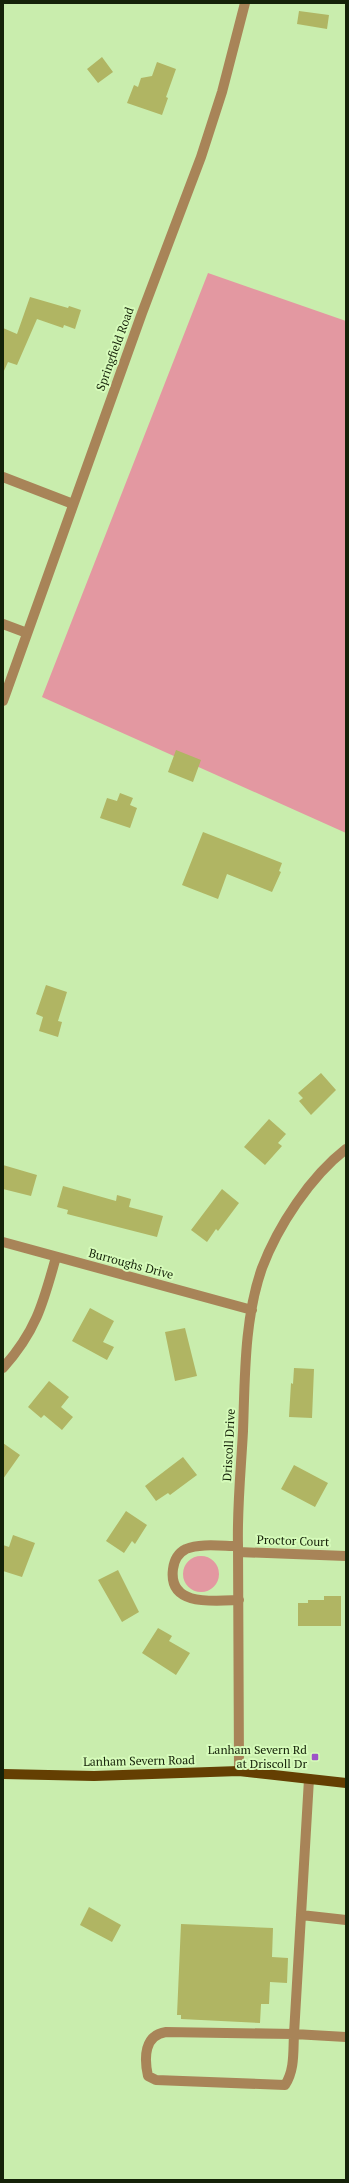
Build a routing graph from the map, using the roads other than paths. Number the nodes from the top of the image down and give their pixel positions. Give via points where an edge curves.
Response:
1 (244, 3) edge
2 (3, 477) edge
3 (73, 504) junction
4 (3, 624) edge
5 (28, 633) junction
6 (3, 702) edge
7 (346, 1149) edge
8 (3, 1242) edge
9 (56, 1257) junction
10 (252, 1310) junction
11 (3, 1368) edge
12 (238, 1549) junction
13 (346, 1556) edge
14 (238, 1600) junction
15 (239, 1772) junction
16 (3, 1774) edge
17 (309, 1779) junction
18 (346, 1783) edge
19 (301, 1915) junction
20 (346, 1920) edge
21 (294, 2034) junction
22 (346, 2037) edge

1 - 3 street, Springfield Road via 222,92 201,157
2 - 3 street
3 - 5 street, Springfield Road
4 - 5 street
5 - 6 street, Springfield Road
7 - 10 street, Driscoll Drive via 320,1173 286,1221 262,1268
8 - 9 street, Burroughs Drive
9 - 10 street, Burroughs Drive
9 - 11 street via 40,1313 32,1331
10 - 12 street, Driscoll Drive via 244,1406
12 - 13 street, Proctor Court
12 - 14 street, Driscoll Drive
12 - 14 street via 201,1546 184,1550 178,1555 172,1574 174,1584 184,1596 213,1601
14 - 15 street, Driscoll Drive
15 - 16 main road, Lanham Severn Road via 94,1776
15 - 17 main road, Lanham Severn Road
17 - 18 main road, Lanham Severn Road
17 - 19 street
19 - 20 street
19 - 21 street
21 - 21 street via 291,2076 285,2085 156,2080 148,2076 146,2066 149,2041 157,2033
21 - 22 street

